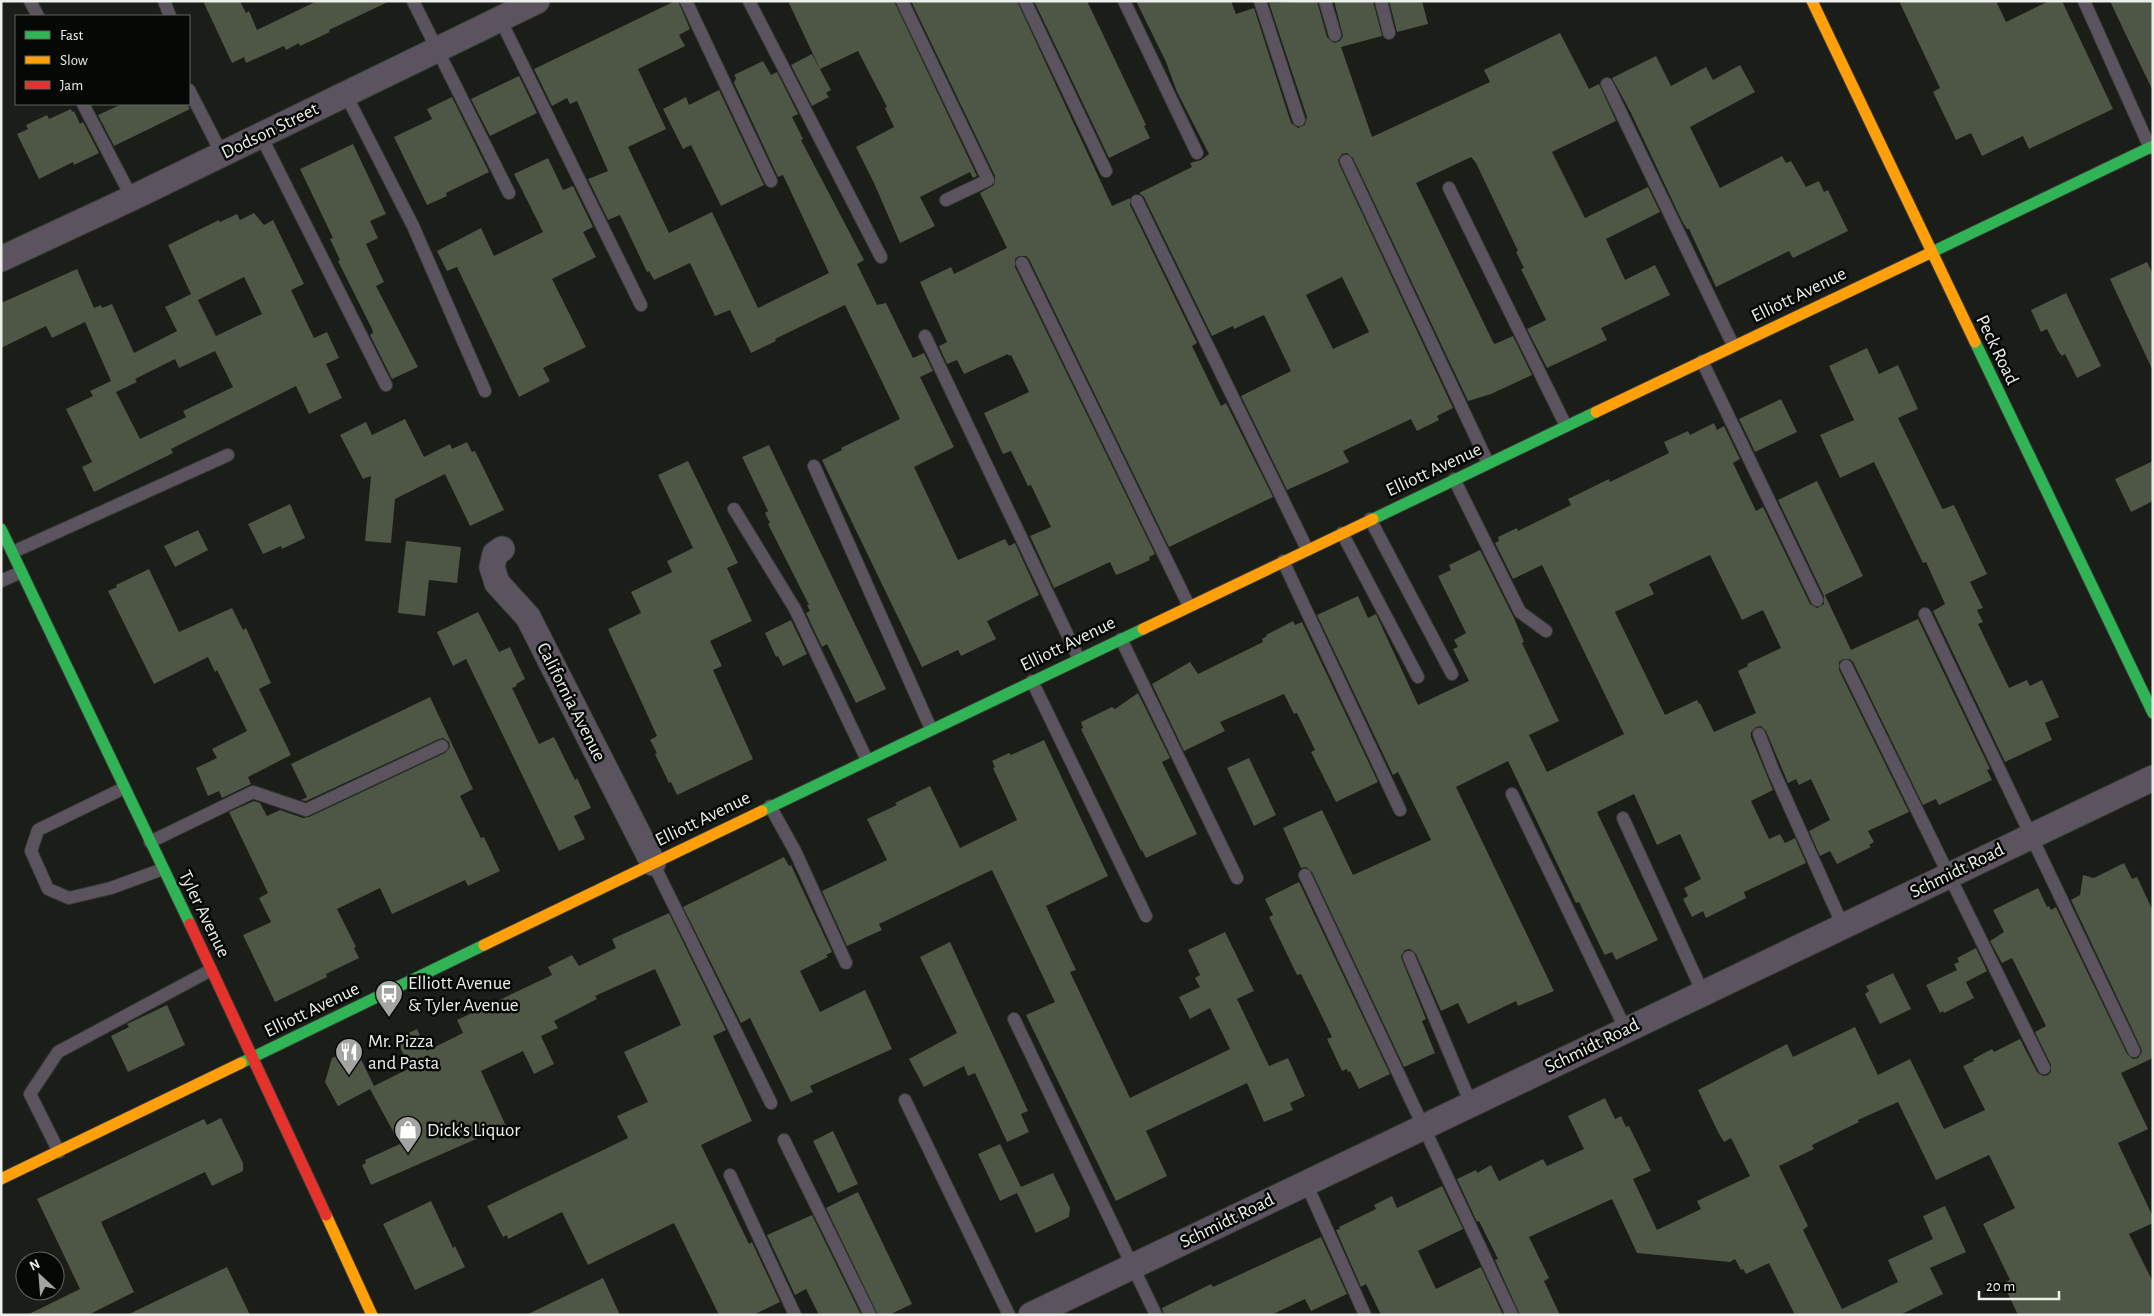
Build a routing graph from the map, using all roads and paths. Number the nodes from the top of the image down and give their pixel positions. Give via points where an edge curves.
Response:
1 (30, 1) edge
2 (164, 1) edge
3 (413, 1) edge
4 (537, 1) edge
5 (686, 1) edge
6 (749, 1) edge
7 (902, 1) edge
8 (1025, 1) edge
9 (1124, 1) edge
10 (1260, 1) edge
11 (1326, 1) edge
12 (1381, 1) edge
13 (1812, 1) edge
14 (2084, 1) edge
15 (37, 15) edge
16 (170, 15) edge
17 (500, 19) junction
18 (1389, 33) dead end
19 (1335, 35) dead end
20 (436, 50) junction
21 (1607, 84) dead end
22 (190, 92) edge
23 (346, 95) junction
24 (84, 105) edge
25 (1299, 120) dead end
26 (261, 136) junction
27 (2151, 147) edge
28 (1197, 153) dead end
29 (222, 154) junction
30 (1346, 161) dead end
31 (1106, 171) dead end
32 (771, 181) dead end
33 (1449, 188) dead end
34 (509, 193) dead end
35 (132, 198) junction
36 (946, 200) dead end
37 (1137, 201) dead end
38 (1930, 251) junction
39 (880, 258) dead end
40 (1, 259) edge
41 (1022, 263) dead end
42 (641, 305) dead end
43 (925, 336) dead end
44 (1733, 345) junction
45 (1702, 361) junction
46 (386, 385) dead end
47 (485, 391) dead end
48 (1566, 426) junction
49 (228, 455) dead end
50 (1488, 463) junction
51 (814, 466) dead end
52 (1454, 479) junction
53 (734, 510) dead end
54 (1370, 519) junction
55 (1, 529) edge
56 (1342, 533) junction
57 (502, 549) dead end
58 (1307, 550) junction
59 (13, 552) junction
60 (1283, 561) junction
61 (21, 572) junction
62 (1, 581) edge
63 (1817, 600) dead end
64 (1189, 606) junction
65 (1925, 614) dead end
66 (1546, 631) dead end
67 (1121, 639) junction
68 (1079, 659) junction
69 (1846, 666) dead end
70 (1452, 674) dead end
71 (1418, 677) dead end
72 (1032, 681) junction
73 (2153, 712) edge
74 (931, 729) junction
75 (1759, 734) dead end
76 (442, 746) dead end
77 (867, 760) junction
78 (2153, 778) edge
79 (124, 788) junction
80 (1512, 794) dead end
81 (770, 806) junction
82 (1400, 810) dead end
83 (1623, 818) dead end
84 (2031, 836) junction
85 (150, 842) junction
86 (653, 863) junction
87 (163, 868) junction
88 (1304, 875) dead end
89 (1950, 875) junction
90 (1237, 878) dead end
91 (1146, 916) dead end
92 (1844, 926) junction
93 (1409, 957) dead end
94 (846, 963) dead end
95 (212, 970) junction
96 (1703, 993) junction
97 (1014, 1019) dead end
98 (1626, 1030) junction
99 (2134, 1051) dead end
100 (254, 1058) junction
101 (2044, 1068) dead end
102 (905, 1100) dead end
103 (771, 1103) dead end
104 (1471, 1104) junction
105 (1424, 1126) junction
106 (784, 1140) dead end
107 (58, 1152) junction
108 (730, 1174) dead end
109 (1, 1179) edge
110 (1306, 1183) junction
111 (1132, 1266) junction
112 (1034, 1314) edge
113 (372, 1315) edge
114 (795, 1315) edge
115 (870, 1315) edge
116 (1009, 1315) edge
117 (1156, 1315) edge
118 (1365, 1315) edge
119 (1512, 1315) edge

1 - 15 lane
2 - 16 lane
3 - 20 lane
4 - 17 street, Dodson Street
5 - 32 lane
6 - 39 lane
7 - 36 lane via 988,180
8 - 31 lane
9 - 28 lane
10 - 25 lane
11 - 19 lane
12 - 18 lane
13 - 38 street, Peck Road
14 - 27 lane
17 - 20 street, Dodson Street
17 - 42 lane
20 - 23 street, Dodson Street
20 - 34 lane
21 - 44 lane
22 - 29 lane
23 - 26 street, Dodson Street
23 - 47 lane via 413,226
24 - 35 lane
26 - 29 street, Dodson Street
26 - 46 lane
27 - 38 street, Elliott Avenue
29 - 35 street, Dodson Street
30 - 50 lane
33 - 48 lane
35 - 40 street, Dodson Street
37 - 58 lane
38 - 44 street, Elliott Avenue
38 - 73 street, Peck Road
41 - 64 lane
43 - 68 lane
44 - 45 street, Elliott Avenue
45 - 48 street, Elliott Avenue
45 - 63 lane
48 - 50 street, Elliott Avenue
49 - 59 lane
50 - 52 street, Elliott Avenue
51 - 74 lane
52 - 54 street, Elliott Avenue
52 - 66 lane via 1520,612
53 - 77 lane via 795,608
54 - 56 street, Elliott Avenue
54 - 70 lane
55 - 59 street, Tyler Avenue
56 - 58 street, Elliott Avenue
56 - 71 lane
57 - 86 street, California Avenue via 495,554 492,566 497,583 528,617
58 - 60 street, Elliott Avenue
59 - 61 street, Tyler Avenue
60 - 64 street, Elliott Avenue
60 - 82 lane
61 - 62 lane
61 - 79 street, Tyler Avenue
64 - 67 street, Elliott Avenue
65 - 84 lane
67 - 68 street, Elliott Avenue
67 - 90 lane
68 - 72 street, Elliott Avenue
69 - 89 lane
72 - 74 street, Elliott Avenue
72 - 91 lane
74 - 77 street, Elliott Avenue
75 - 92 lane
76 - 85 lane via 306,810 253,792
77 - 81 street, Elliott Avenue
78 - 84 street, Schmidt Road
79 - 85 street, Tyler Avenue
79 - 87 lane via 38,830 31,851 48,889 69,898 111,888
80 - 98 lane
81 - 86 street, Elliott Avenue
81 - 94 lane via 796,853
83 - 96 lane
84 - 89 street, Schmidt Road
84 - 99 lane
85 - 87 street, Tyler Avenue
86 - 100 street, Elliott Avenue
86 - 103 lane
87 - 95 street, Tyler Avenue
88 - 105 lane
89 - 92 street, Schmidt Road
89 - 101 lane
92 - 96 street, Schmidt Road
93 - 104 lane
95 - 100 street, Tyler Avenue
95 - 107 lane via 58,1052 30,1094
96 - 98 street, Schmidt Road
97 - 111 lane
98 - 104 street, Schmidt Road
100 - 107 street, Elliott Avenue
100 - 113 street, Tyler Avenue
102 - 116 lane
104 - 105 street, Schmidt Road
105 - 110 street, Schmidt Road
105 - 119 lane
106 - 115 lane
107 - 109 street, Elliott Avenue
108 - 114 lane
110 - 111 street, Schmidt Road
110 - 118 lane
111 - 112 street, Schmidt Road
111 - 117 lane

